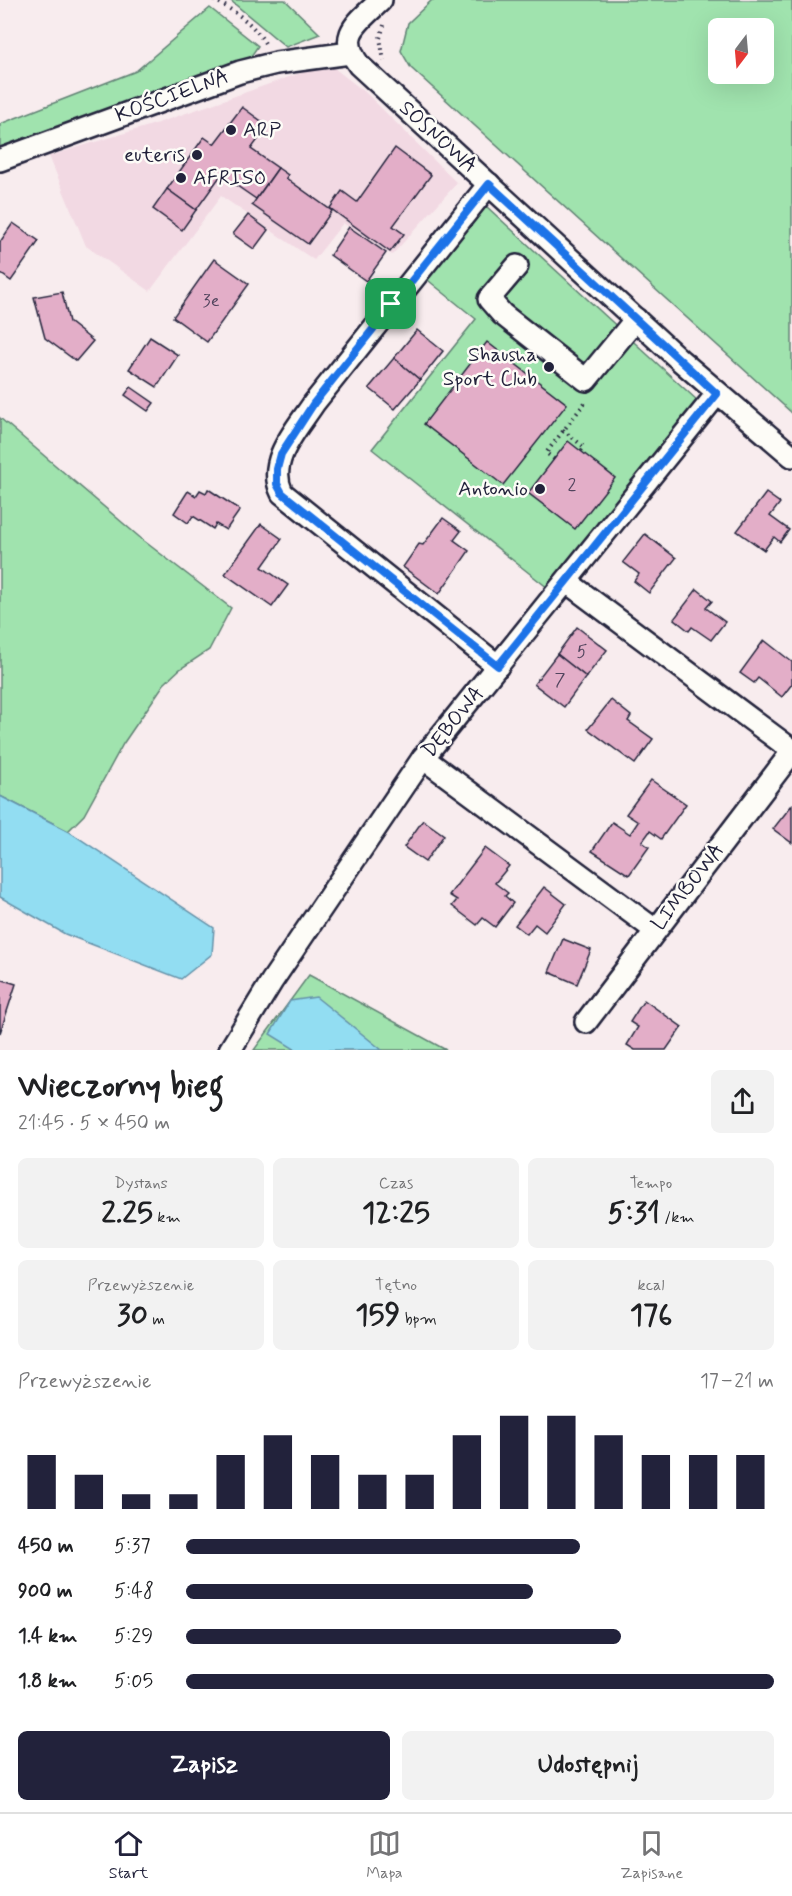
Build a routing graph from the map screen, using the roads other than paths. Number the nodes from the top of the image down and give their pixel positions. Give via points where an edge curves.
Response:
1 (381, 0) edge
2 (350, 53) junction
3 (0, 160) edge
4 (489, 184) junction
5 (517, 266) dead end
6 (636, 319) junction
7 (717, 394) junction
8 (792, 456) edge
9 (567, 582) junction
10 (498, 666) junction
11 (792, 751) edge
12 (423, 758) junction
13 (655, 930) junction
14 (586, 1022) dead end
15 (232, 1045) edge

1 - 2 street via 354,27 348,38
2 - 3 street, KOŚCIELNA via 240,72
2 - 4 street, SOSNOWA
4 - 6 street, SOSNOWA
4 - 10 street via 314,403 281,454 277,484 282,493
5 - 6 street via 489,299 507,318 586,380
6 - 7 street, SOSNOWA
7 - 8 street, SOSNOWA
7 - 9 street, DĘBOWA
9 - 10 street, DĘBOWA
9 - 11 street, LIMBOWA
10 - 12 street, DĘBOWA
11 - 13 street, LIMBOWA
12 - 13 street
12 - 15 street, DĘBOWA
13 - 14 street, LIMBOWA

